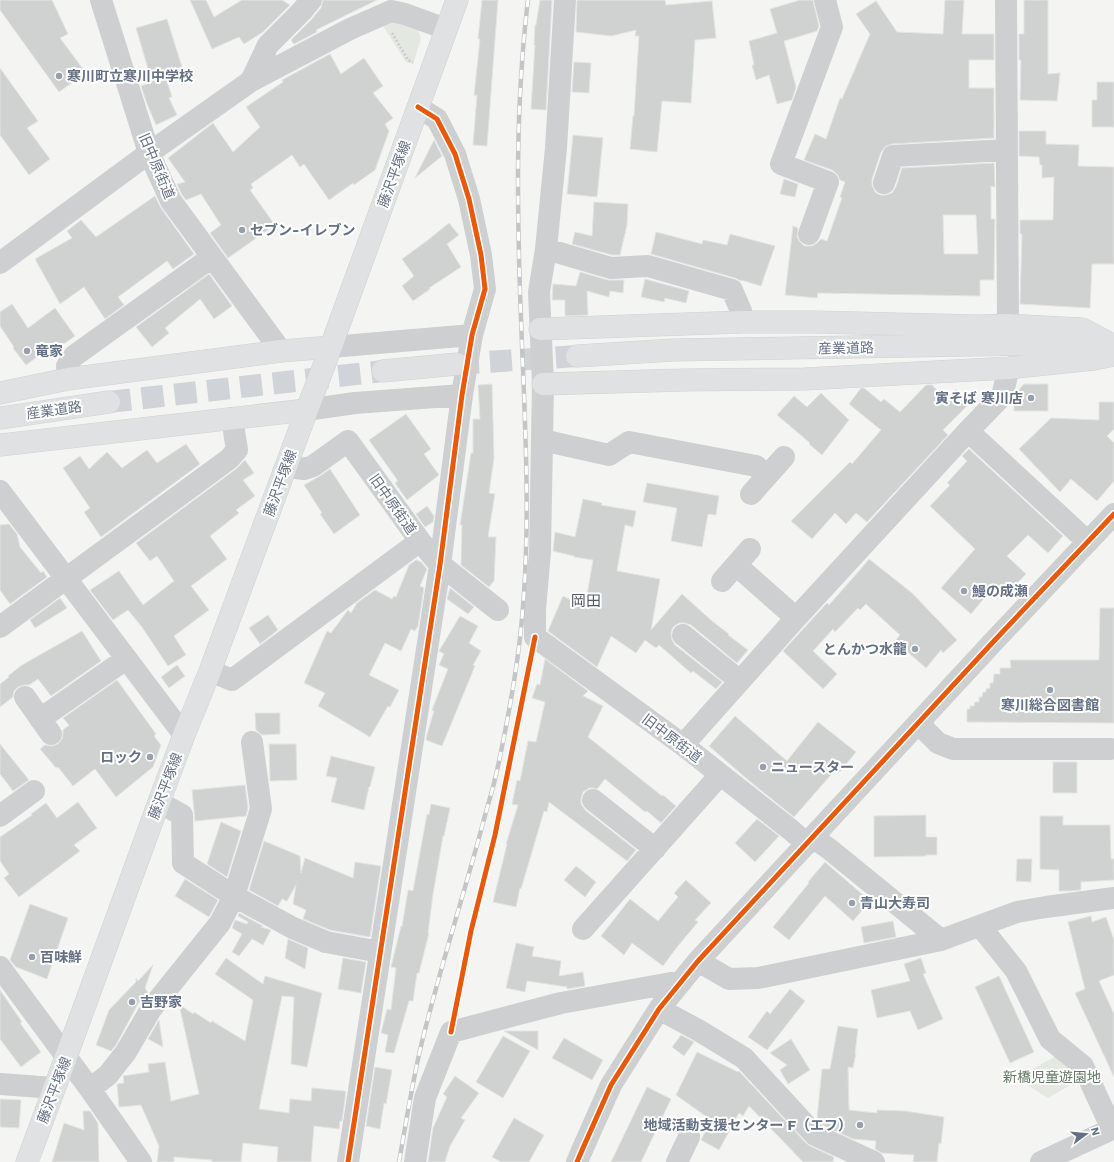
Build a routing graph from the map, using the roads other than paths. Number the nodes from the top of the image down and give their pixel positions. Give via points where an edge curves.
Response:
1 (101, 0) edge
2 (311, 0) edge
3 (457, 0) edge
4 (566, 0) edge
5 (825, 0) edge
6 (1006, 0) edge
7 (446, 29) junction
8 (251, 81) junction
9 (418, 108) junction
10 (1007, 150) junction
11 (150, 154) junction
12 (884, 183) dead end
13 (808, 234) dead end
14 (546, 249) junction
15 (212, 257) junction
16 (0, 263) edge
17 (743, 322) junction
18 (1008, 326) junction
19 (540, 329) junction
20 (472, 335) junction
21 (1112, 347) edge
22 (281, 351) junction
23 (328, 355) junction
24 (577, 356) tunnel mouth
25 (457, 364) tunnel mouth
26 (1009, 368) junction
27 (384, 371) tunnel mouth
28 (68, 379) junction
29 (543, 384) junction
30 (0, 393) edge
31 (462, 395) junction
32 (108, 402) tunnel mouth
33 (309, 405) junction
34 (0, 418) edge
35 (232, 418) junction
36 (968, 431) junction
37 (542, 440) junction
38 (0, 445) edge
39 (784, 457) dead end
40 (286, 466) junction
41 (767, 476) junction
42 (0, 491) edge
43 (750, 494) dead end
44 (1114, 514) edge
45 (420, 541) junction
46 (1088, 542) junction
47 (750, 548) dead end
48 (440, 565) junction
49 (736, 565) junction
50 (66, 579) junction
51 (722, 581) dead end
52 (498, 610) dead end
53 (796, 618) junction
54 (0, 627) edge
55 (683, 635) dead end
56 (126, 659) junction
57 (210, 672) junction
58 (740, 681) junction
59 (25, 698) dead end
60 (918, 723) junction
61 (184, 735) junction
62 (252, 742) dead end
63 (683, 745) junction
64 (1111, 749) dead end
65 (720, 775) junction
66 (34, 791) dead end
67 (593, 800) dead end
68 (159, 802) junction
69 (0, 816) edge
70 (809, 840) junction
71 (654, 848) junction
72 (234, 896) junction
73 (1114, 898) edge
74 (980, 926) junction
75 (583, 929) dead end
76 (941, 940) junction
77 (380, 952) junction
78 (698, 961) junction
79 (0, 967) edge
80 (682, 981) junction
81 (659, 1009) junction
82 (66, 1057) junction
83 (0, 1084) edge
84 (54, 1088) junction
85 (90, 1089) junction
86 (1113, 1128) edge
87 (689, 1137) dead end
88 (27, 1162) edge
89 (140, 1162) edge
90 (348, 1162) edge
91 (415, 1162) edge
92 (577, 1162) edge
93 (677, 1162) edge
94 (874, 1162) edge
95 (1041, 1162) edge

1 - 11 street, 旧中原街道
2 - 8 street via 268,45
3 - 7 main road, 藤沢平塚線
4 - 14 street
5 - 13 street via 832,27 781,164 828,182
6 - 10 street
7 - 8 street via 391,11 350,29
7 - 9 main road, 藤沢平塚線
8 - 11 street
9 - 20 street via 437,119 455,154 469,199 481,255 484,289
9 - 23 main road, 藤沢平塚線
10 - 12 street via 893,156
10 - 18 street
11 - 15 street, 旧中原街道 via 171,201
11 - 16 street
14 - 17 street via 611,268 648,266 732,290 742,311
14 - 19 street via 539,292
15 - 22 street, 旧中原街道
15 - 28 street via 74,356 67,366
17 - 18 main road
17 - 19 main road
18 - 21 main road via 1082,329
19 - 29 street
20 - 23 street
20 - 31 street
21 - 24 main road, 産業道路 via 681,350
21 - 26 main road via 1094,359
22 - 23 main road
22 - 28 main road
23 - 33 main road, 藤沢平塚線, bridge
25 - 27 main road
26 - 29 main road via 805,379
26 - 36 street via 1002,396
28 - 30 main road
29 - 37 street
31 - 33 street
31 - 48 street
32 - 34 main road, 産業道路
33 - 35 main road
33 - 40 main road, 藤沢平塚線
35 - 38 main road
35 - 50 street via 237,450 229,459
36 - 46 street
36 - 53 street
37 - 41 street via 608,455 630,442 656,457 715,448 756,466
37 - 63 street, 旧中原街道 via 535,637
39 - 41 street
40 - 45 street, 旧中原街道 via 304,469 313,466 348,441
40 - 57 main road, 藤沢平塚線
41 - 43 street
42 - 50 street
44 - 46 street
45 - 48 street, 旧中原街道
45 - 57 street via 232,680
46 - 60 street
47 - 49 street
48 - 52 street, 旧中原街道
48 - 77 street
49 - 51 street
49 - 53 street
50 - 54 street
50 - 56 street
53 - 58 street
55 - 58 street
56 - 59 street via 46,726
56 - 61 street
57 - 61 main road, 藤沢平塚線
58 - 63 street
60 - 64 street via 938,743 953,748
60 - 70 street
61 - 68 main road, 藤沢平塚線
62 - 72 street via 261,809
63 - 65 street, 旧中原街道
65 - 70 street, 旧中原街道 via 791,830
65 - 71 street
66 - 69 street
67 - 71 street
68 - 72 street via 182,816 183,864
68 - 82 main road, 藤沢平塚線
70 - 76 street, 旧中原街道 via 828,848
70 - 78 street
71 - 75 street
72 - 77 street via 292,928 326,942
72 - 85 street via 220,923 151,1009 126,1052 108,1075
73 - 74 street via 1017,912
74 - 76 street
74 - 86 street via 1016,971 1050,1039 1083,1066
76 - 78 street via 758,978 729,979
77 - 90 street
78 - 80 street
79 - 82 street
80 - 81 street
80 - 91 street via 561,1003 452,1032 425,1098
81 - 92 street via 611,1085
81 - 94 street via 744,1058 815,1135
82 - 84 main road, 藤沢平塚線
82 - 85 street
83 - 84 street
84 - 88 main road, 藤沢平塚線
85 - 89 street
86 - 95 street
87 - 93 street

